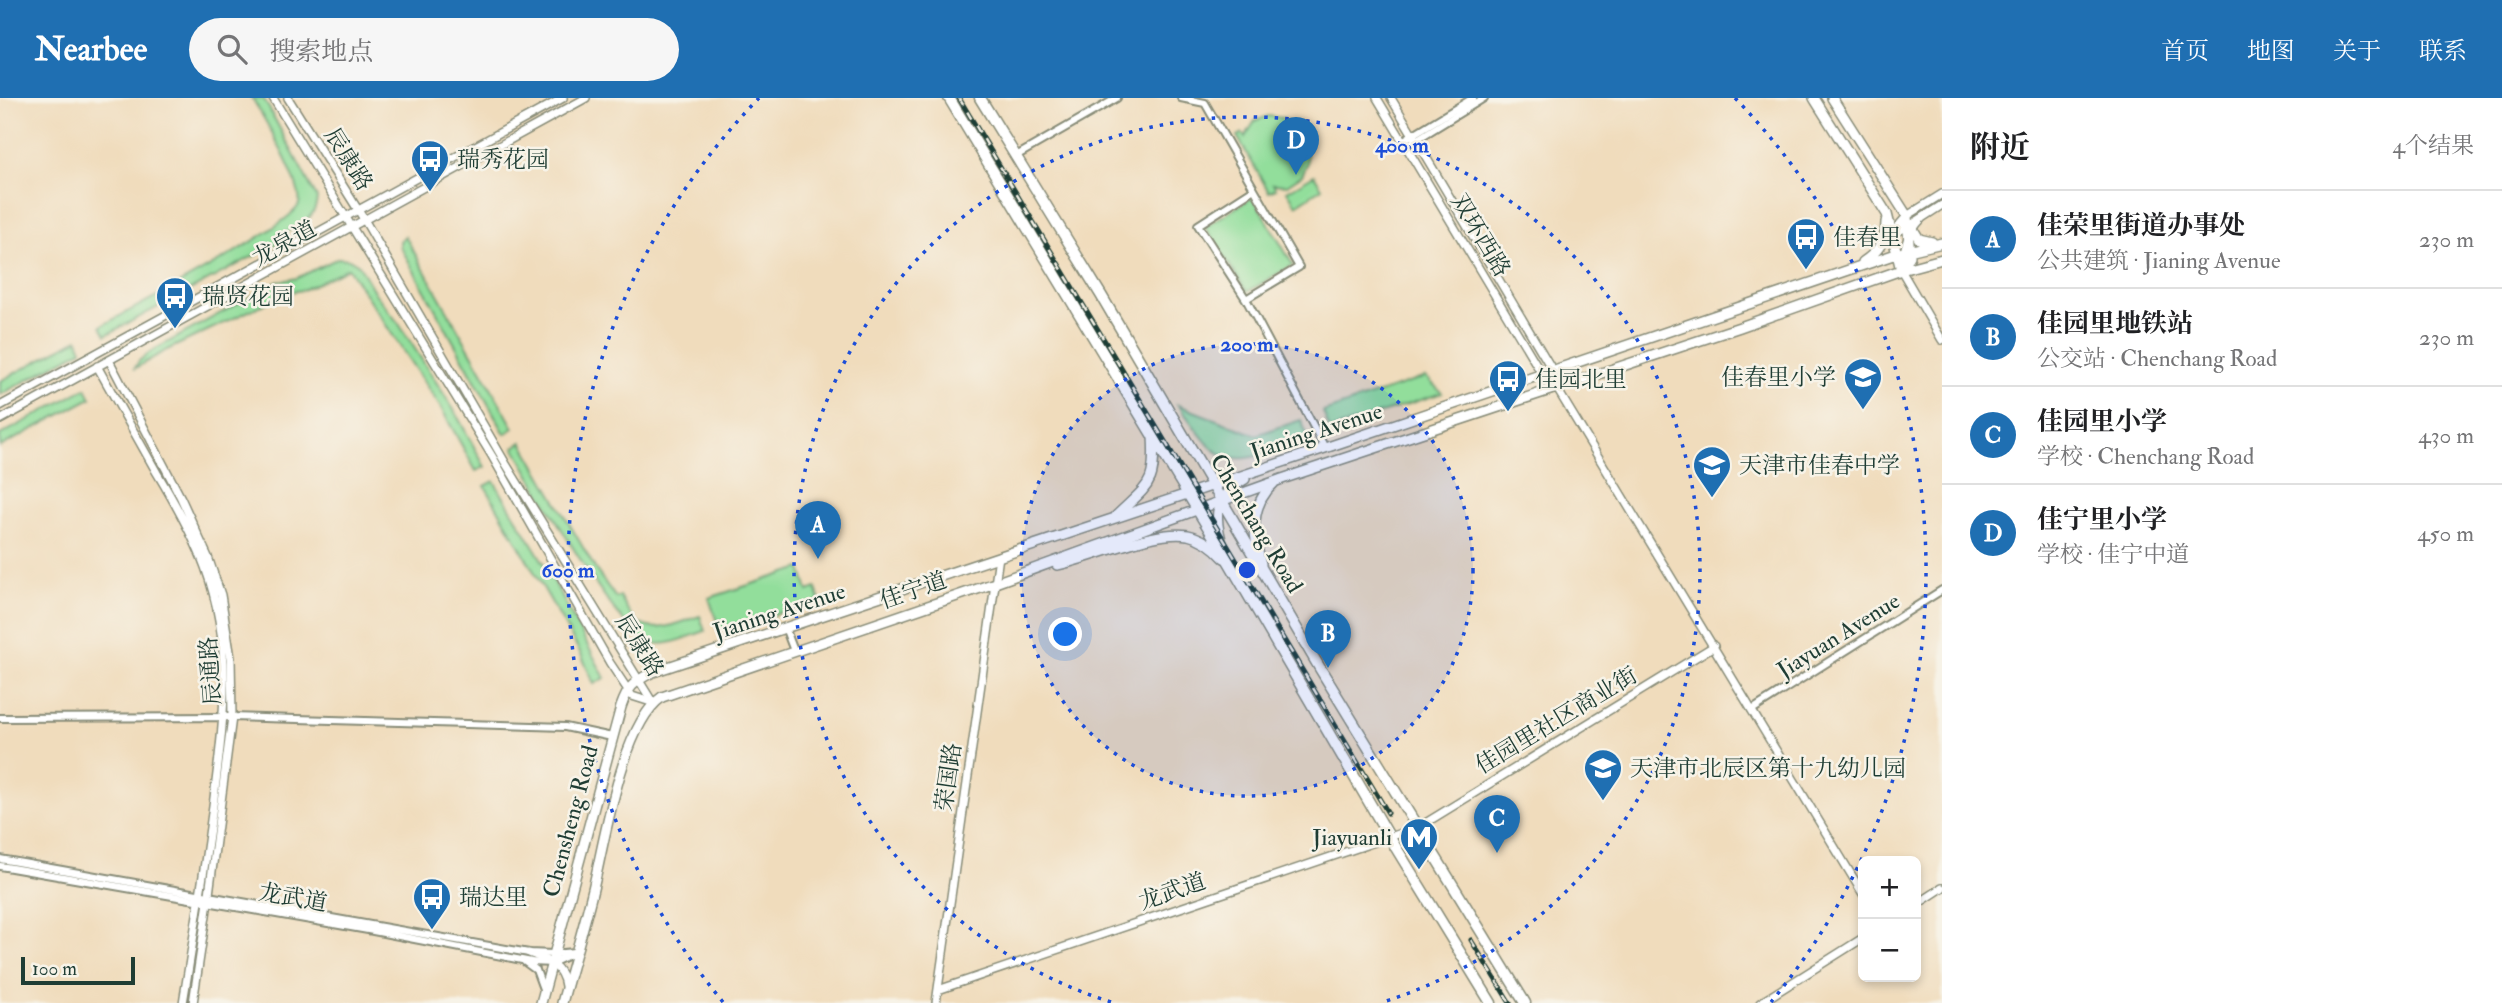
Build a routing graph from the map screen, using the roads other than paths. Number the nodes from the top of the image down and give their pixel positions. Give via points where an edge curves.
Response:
1 (273, 98) edge
2 (288, 98) edge
3 (563, 98) edge
4 (586, 98) edge
5 (949, 98) edge
6 (980, 98) edge
7 (1117, 98) edge
8 (1181, 98) edge
9 (1377, 98) edge
10 (1391, 98) edge
11 (1473, 98) edge
12 (1484, 98) edge
13 (1814, 98) edge
14 (1832, 98) edge
15 (1415, 137) junction
16 (1404, 143) junction
17 (1016, 156) junction
18 (1254, 190) junction
19 (1942, 194) edge
20 (1942, 205) edge
21 (1883, 208) junction
22 (358, 210) junction
23 (346, 216) junction
24 (365, 221) junction
25 (1909, 226) junction
26 (353, 228) junction
27 (1892, 233) junction
28 (1942, 243) edge
29 (1903, 252) junction
30 (1942, 259) edge
31 (1904, 269) junction
32 (1853, 270) junction
33 (1246, 299) junction
34 (1942, 340) edge
35 (109, 360) junction
36 (97, 366) junction
37 (1552, 371) junction
38 (1542, 374) junction
39 (1556, 387) junction
40 (0, 406) edge
41 (0, 420) edge
42 (1153, 435) junction
43 (1325, 449) junction
44 (1265, 468) junction
45 (1282, 479) junction
46 (1212, 485) junction
47 (1187, 493) junction
48 (1221, 500) junction
49 (1197, 509) junction
50 (1113, 518) junction
51 (999, 556) junction
52 (1229, 562) junction
53 (1261, 565) junction
54 (1038, 567) junction
55 (995, 583) junction
56 (1942, 590) edge
57 (786, 630) junction
58 (1714, 646) junction
59 (794, 651) junction
60 (638, 679) junction
61 (627, 690) junction
62 (654, 703) junction
63 (1752, 710) junction
64 (228, 717) junction
65 (0, 718) edge
66 (612, 737) junction
67 (1419, 827) junction
68 (1390, 838) junction
69 (0, 859) edge
70 (0, 866) edge
71 (1858, 886) edge
72 (1942, 888) edge
73 (204, 898) junction
74 (1921, 902) edge
75 (1858, 941) edge
76 (576, 951) junction
77 (529, 953) joint
78 (553, 958) junction
79 (520, 960) junction
80 (566, 990) junction
81 (938, 990) junction
82 (543, 993) junction
83 (183, 1003) edge
84 (192, 1003) edge
85 (541, 1003) edge
86 (562, 1003) edge
87 (936, 1003) edge
88 (1491, 1003) edge
89 (1525, 1003) edge
90 (1760, 1003) edge

1 - 23 street, 辰康路
2 - 22 street, 辰康路
3 - 22 street, 龙泉道
4 - 24 street, 龙泉道
5 - 42 main road, Chenchang Road
6 - 17 main road, Chenchang Road
7 - 17 street
8 - 18 street via 1205,103
9 - 16 street, 双环西路
10 - 15 street
11 - 15 street
12 - 15 street
13 - 21 main road
14 - 25 main road
15 - 16 street
15 - 37 street
16 - 38 street, 双环西路
17 - 46 main road, Chenchang Road
18 - 33 street via 1299,267
18 - 33 street via 1198,225
19 - 25 street
20 - 25 street
21 - 27 main road
21 - 32 main road via 1883,243
22 - 23 street, 龙泉道
22 - 24 street, 辰康路
23 - 26 street, 辰康路
23 - 40 street, 龙泉道
24 - 26 street, 龙泉道
24 - 60 street, 辰康路
25 - 27 street
25 - 28 main road via 1921,241
25 - 29 main road
26 - 35 street, 龙泉道
26 - 61 street, 辰康路
27 - 29 main road
28 - 29 main road, Jianing Avenue
29 - 31 main road
29 - 31 main road via 1910,256
29 - 32 main road, Jianing Avenue
30 - 31 main road, Jianing Avenue
31 - 34 street
31 - 39 main road, Jianing Avenue
32 - 37 main road, Jianing Avenue
33 - 43 street
35 - 36 street, 龙泉道
35 - 64 street, 辰通路 via 181,498 217,581 231,658
36 - 41 street, 龙泉道
36 - 64 street, 辰通路 via 205,567 222,634
37 - 38 main road, Jianing Avenue
37 - 39 street
38 - 39 street, 双环西路
38 - 43 main road, Jianing Avenue
39 - 45 main road, Jianing Avenue
39 - 58 street
42 - 47 main road, Chenchang Road
42 - 50 main road via 1154,466 1149,484
43 - 44 main road, Jianing Avenue
44 - 46 main road, Jianing Avenue
44 - 48 main road via 1236,484
45 - 48 main road, Jianing Avenue
45 - 53 main road via 1268,489 1256,508
46 - 47 main road, Jianing Avenue
46 - 48 main road, Chenchang Road
47 - 49 main road, Chenchang Road
47 - 50 main road, Jianing Avenue
48 - 49 main road, Jianing Avenue
48 - 52 main road via 1217,522
48 - 53 main road, Chenchang Road
49 - 52 main road, Chenchang Road
49 - 54 main road, Jianing Avenue
50 - 51 main road, Jianing Avenue
51 - 55 street, 荣国路
51 - 57 main road, Jianing Avenue
52 - 54 main road via 1207,544 1179,535
52 - 68 main road, Chenchang Road
53 - 67 main road, Chenchang Road
54 - 55 main road, 佳宁道
55 - 59 main road, 佳宁道
55 - 81 street, 荣国路
56 - 63 street, Jiayuan Avenue
57 - 59 street
57 - 60 main road, Jianing Avenue
58 - 63 street
58 - 67 street, 佳园里社区商业街
59 - 62 main road, 佳宁道 via 673,692
60 - 61 main road, Jianing Avenue
60 - 62 street, 辰康路
61 - 62 street, 辰康路
61 - 66 main road, Chensheng Road
62 - 76 main road, Chensheng Road via 622,769
63 - 71 street
64 - 65 street
64 - 66 street via 565,727
64 - 73 street, 辰通路
66 - 78 main road, Chensheng Road
67 - 68 street, 龙武道
67 - 89 main road, Chenchang Road
68 - 81 street, 龙武道
68 - 88 main road, Chenchang Road
69 - 73 street
70 - 73 street, 龙武道
72 - 74 street
73 - 77 street
73 - 79 street, 龙武道
73 - 83 street, 辰通路
73 - 84 street, 辰通路
75 - 90 street
76 - 78 street
76 - 80 main road, Chensheng Road
77 - 78 street
78 - 79 street, 龙武道
78 - 80 street
78 - 82 main road, Chensheng Road
79 - 82 street via 536,970
80 - 86 main road, Chensheng Road
81 - 87 street, 荣国路
82 - 85 main road, Chensheng Road

